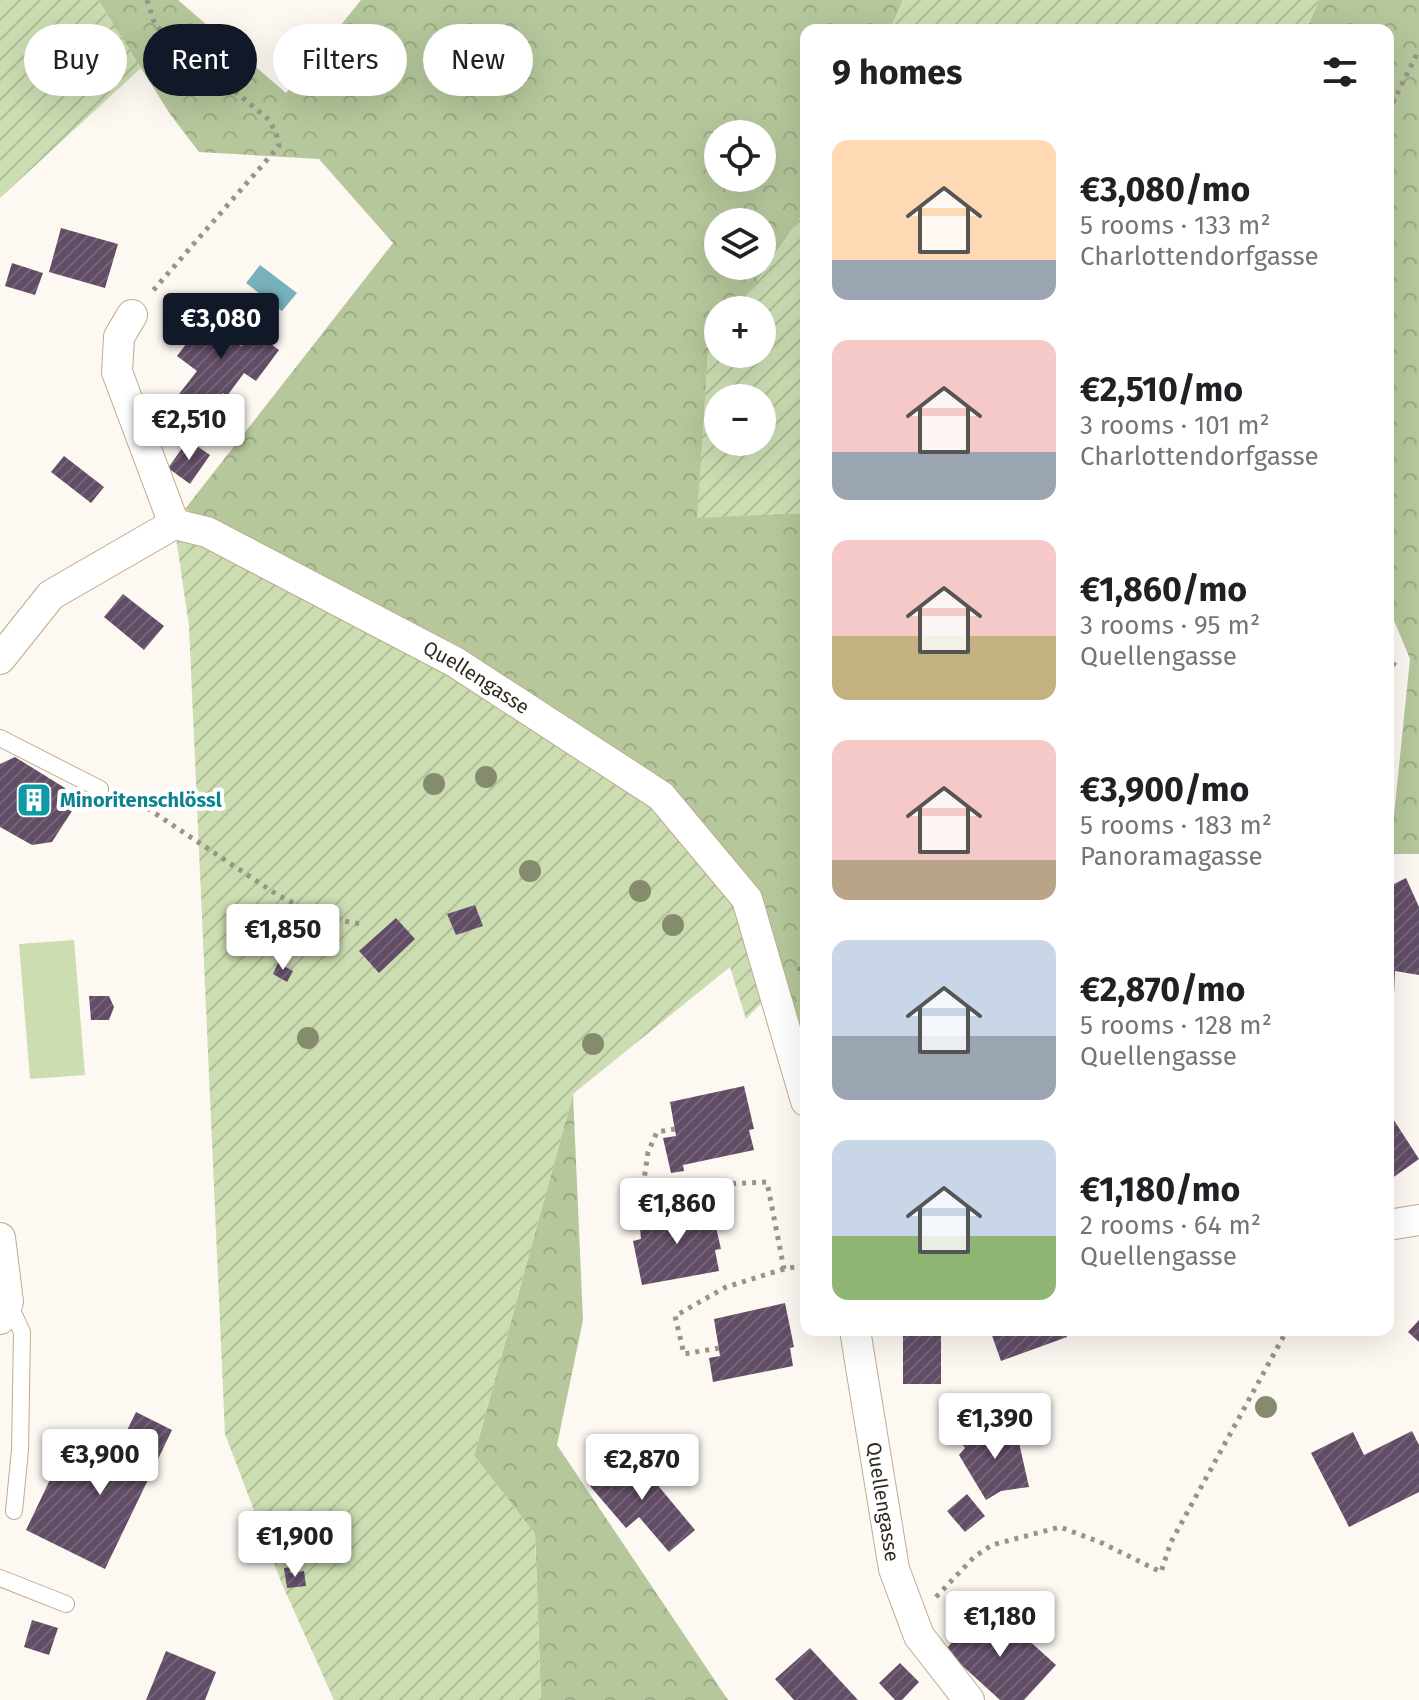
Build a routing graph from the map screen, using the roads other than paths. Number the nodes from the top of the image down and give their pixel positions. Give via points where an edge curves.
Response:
1 (132, 315) road end
2 (174, 524) junction
3 (0, 659) edge
4 (0, 738) edge
5 (100, 789) road end
6 (800, 1080) edge
7 (1419, 1220) edge
8 (1394, 1224) edge
9 (0, 1238) edge
10 (4, 1311) edge
11 (856, 1336) edge
12 (14, 1511) dead end
13 (0, 1578) edge
14 (66, 1604) dead end
15 (969, 1700) edge

1 - 2 street via 119,337 117,372
2 - 3 street via 51,595
2 - 6 street, Quellengasse via 207,532 455,662 661,796 747,899
4 - 5 lane
7 - 8 street
9 - 10 street
10 - 12 lane via 22,1332
11 - 15 street, Quellengasse via 894,1569 919,1636
13 - 14 lane

